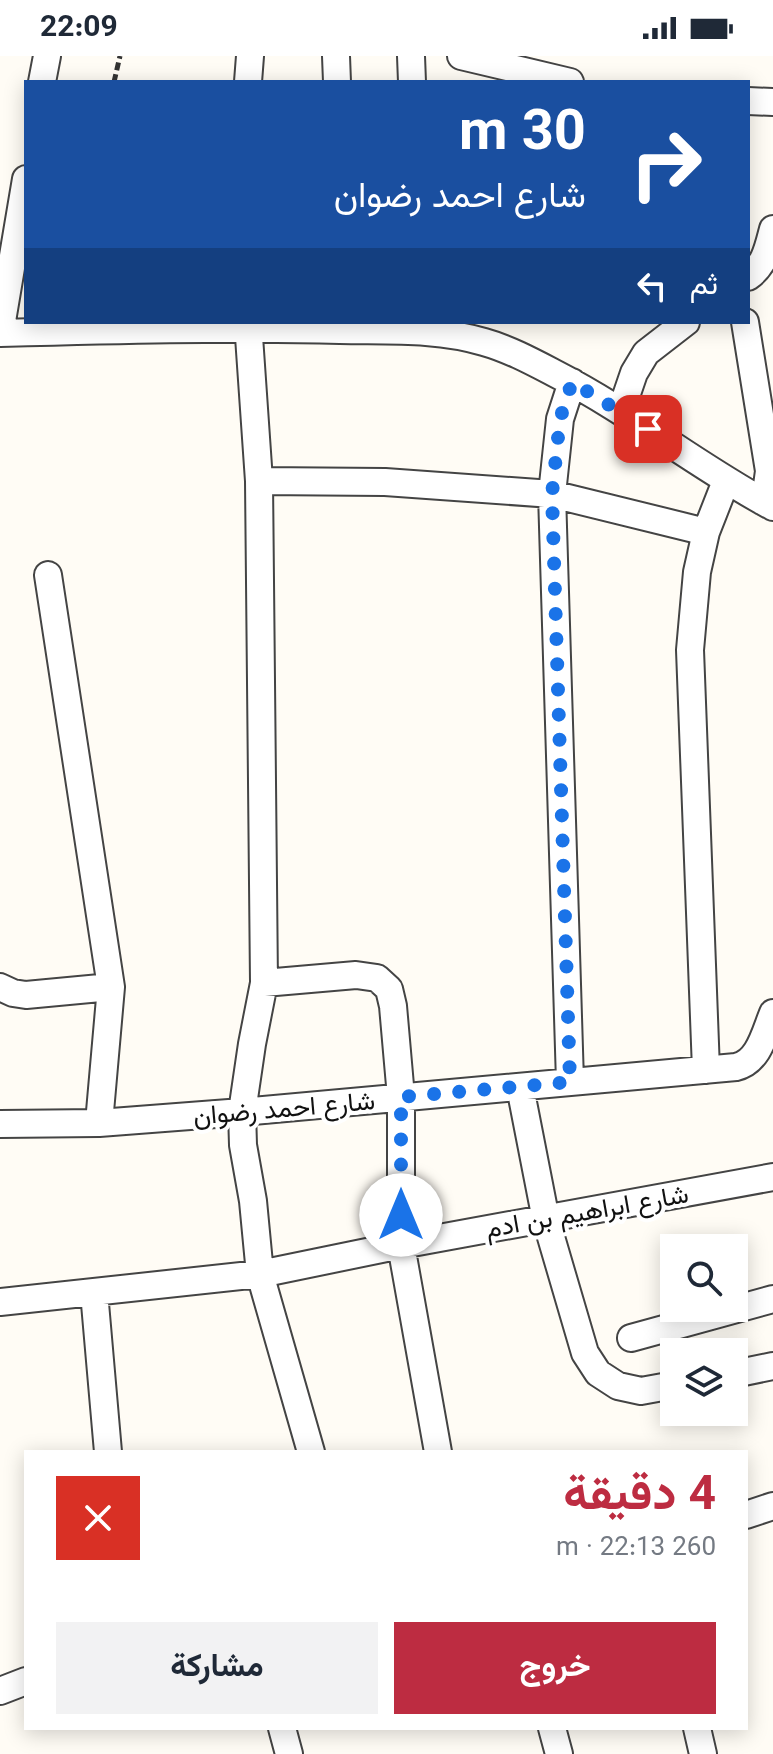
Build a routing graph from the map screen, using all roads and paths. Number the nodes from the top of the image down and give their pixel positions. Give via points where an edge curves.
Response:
1 (47, 56) edge
2 (120, 56) edge
3 (250, 56) edge
4 (336, 56) edge
5 (411, 56) edge
6 (461, 56) edge
7 (541, 79) edge
8 (42, 80) edge
9 (114, 80) edge
10 (248, 80) edge
11 (337, 80) edge
12 (412, 80) edge
13 (750, 101) edge
14 (773, 102) edge
15 (24, 191) edge
16 (773, 229) edge
17 (750, 275) edge
18 (683, 324) edge
19 (745, 324) edge
20 (248, 325) edge
21 (356, 326) edge
22 (434, 327) edge
23 (0, 333) edge
24 (572, 382) junction
25 (621, 411) junction
26 (259, 481) junction
27 (726, 481) junction
28 (552, 494) junction
29 (768, 504) edge
30 (706, 532) junction
31 (48, 575) dead end
32 (264, 983) junction
33 (0, 987) edge
34 (111, 987) junction
35 (773, 1013) edge
36 (706, 1070) junction
37 (570, 1082) junction
38 (520, 1087) junction
39 (401, 1097) junction
40 (242, 1112) junction
41 (99, 1123) junction
42 (0, 1124) edge
43 (773, 1177) edge
44 (546, 1220) junction
45 (401, 1245) junction
46 (260, 1274) junction
47 (94, 1292) junction
48 (773, 1299) edge
49 (0, 1302) edge
50 (631, 1338) dead end
51 (773, 1366) edge
52 (748, 1371) edge
53 (660, 1388) edge
54 (108, 1450) edge
55 (310, 1450) edge
56 (438, 1450) edge
57 (773, 1506) edge
58 (748, 1514) edge
59 (24, 1682) edge
60 (0, 1691) edge
61 (283, 1730) edge
62 (553, 1730) edge
63 (697, 1730) edge
64 (289, 1754) edge
65 (559, 1754) edge
66 (703, 1754) edge

1 - 8 street
2 - 9 path
3 - 10 street
4 - 11 street
5 - 12 street
6 - 7 street
13 - 14 street
15 - 23 street
16 - 17 street via 765,257
18 - 25 street via 646,353
19 - 29 street via 769,471
20 - 21 street
20 - 23 street
20 - 26 street
21 - 22 street
22 - 24 street via 485,342
24 - 25 street
24 - 28 street via 560,419
25 - 27 street
26 - 28 street via 385,482
26 - 32 street
27 - 29 street
27 - 30 street
28 - 30 street
28 - 37 street
30 - 36 street via 690,650
31 - 34 street
32 - 39 street via 377,978 389,989 393,1006
32 - 40 street
33 - 34 street via 26,995
34 - 41 street
35 - 36 street, شارع احمد رضوان via 750,1062
36 - 37 street, شارع احمد رضوان
37 - 38 street, شارع احمد رضوان
38 - 39 street, شارع احمد رضوان
38 - 44 street
39 - 40 street, شارع احمد رضوان
39 - 45 street
40 - 41 street, شارع احمد رضوان
40 - 46 street
41 - 42 street, شارع احمد رضوان
43 - 44 street, شارع ابراهيم بن ادم
44 - 45 street, شارع ابراهيم بن ادم
44 - 53 street via 585,1353 598,1373 618,1386 641,1391
45 - 46 street, شارع ابراهيم بن ادم
45 - 56 street
46 - 47 street, شارع ابراهيم بن ادم
46 - 55 street
47 - 49 street, شارع ابراهيم بن ادم
47 - 54 street
48 - 50 street
51 - 52 street
57 - 58 street
59 - 60 street
61 - 64 street
62 - 65 street
63 - 66 street

